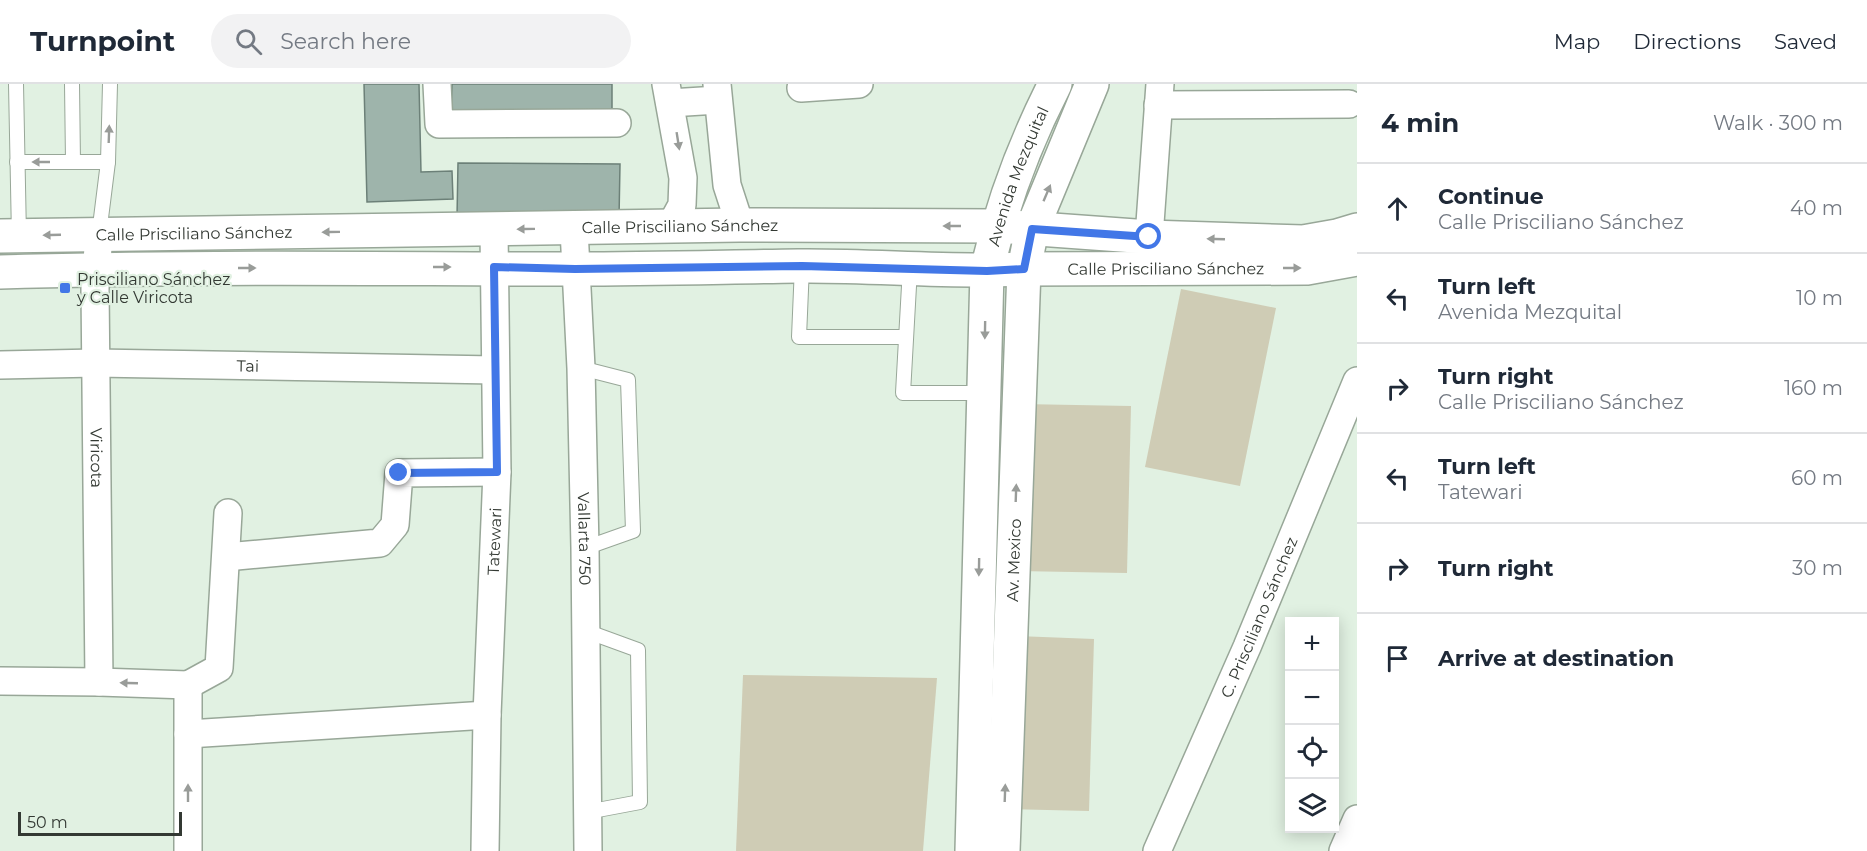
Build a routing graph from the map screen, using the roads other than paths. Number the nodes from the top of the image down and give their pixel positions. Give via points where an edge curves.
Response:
1 (16, 84) edge
2 (72, 84) edge
3 (110, 84) edge
4 (437, 84) edge
5 (859, 84) edge
6 (1054, 84) edge
7 (1092, 84) edge
8 (801, 88) dead end
9 (718, 92) edge
10 (668, 94) edge
11 (1159, 94) edge
12 (1349, 104) dead end
13 (617, 123) dead end
14 (17, 162) junction
15 (72, 162) junction
16 (108, 162) junction
17 (740, 225) junction
18 (998, 226) junction
19 (670, 227) junction
20 (574, 229) junction
21 (1032, 229) junction
22 (494, 230) junction
23 (1357, 230) edge
24 (99, 234) junction
25 (10, 236) edge
26 (1149, 237) junction
27 (1357, 259) edge
28 (802, 266) junction
29 (494, 267) junction
30 (910, 268) junction
31 (96, 269) junction
32 (575, 269) junction
33 (1024, 269) junction
34 (987, 271) junction
35 (0, 272) edge
36 (906, 337) junction
37 (96, 363) junction
38 (0, 365) edge
39 (581, 368) junction
40 (495, 370) junction
41 (1357, 381) edge
42 (984, 393) junction
43 (497, 472) junction
44 (228, 513) dead end
45 (585, 548) junction
46 (226, 557) junction
47 (586, 631) junction
48 (0, 681) edge
49 (99, 682) junction
50 (188, 685) junction
51 (487, 716) junction
52 (188, 734) junction
53 (587, 812) junction
54 (1357, 819) edge
55 (188, 851) edge
56 (485, 851) edge
57 (588, 851) edge
58 (972, 851) edge
59 (1003, 851) edge
60 (1157, 851) edge
61 (1343, 851) edge

1 - 14 lane
2 - 15 lane
16 -> 3 lane
4 - 13 street via 439,124
5 - 8 street
6 - 18 main road, Avenida Mezquital via 1034,126
21 -> 7 main road, Avenida Mezquital
9 - 10 street
9 - 17 street via 727,185
10 -> 19 street via 684,178 682,205
11 - 12 street
11 - 26 street
15 -> 14 lane
14 - 25 lane
15 - 16 lane
16 - 24 lane
18 -> 17 main road, Calle Prisciliano Sánchez
17 - 19 main road, Calle Prisciliano Sánchez
18 - 21 main road, Calle Prisciliano Sánchez
18 - 34 main road, Avenida Mezquital
19 - 20 main road, Calle Prisciliano Sánchez
20 -> 22 main road, Calle Prisciliano Sánchez
20 - 32 street, Vallarta 750
21 - 26 main road, Calle Prisciliano Sánchez
21 - 33 main road, Avenida Mezquital
22 -> 24 main road, Calle Prisciliano Sánchez
22 - 29 street, Tatewari
23 -> 26 main road, Calle Prisciliano Sánchez via 1303,242
24 -> 25 main road, Calle Prisciliano Sánchez
24 - 31 street, Viricota
33 -> 27 main road, Calle Prisciliano Sánchez via 1307,268
28 - 30 main road, Calle Prisciliano Sánchez
28 - 32 main road, Calle Prisciliano Sánchez
28 - 36 lane via 799,337
31 -> 29 main road, Calle Prisciliano Sánchez
29 - 32 main road, Calle Prisciliano Sánchez
29 - 40 street, Tatewari
30 - 34 main road, Calle Prisciliano Sánchez
30 - 36 lane
31 - 35 main road, Calle Prisciliano Sánchez
31 - 37 street, Viricota
32 - 39 street, Vallarta 750
33 - 34 main road, Calle Prisciliano Sánchez
59 -> 33 main road, Av. Mexico
34 -> 42 main road, Av. Mexico
36 - 42 lane via 903,393
37 - 38 street, Tai
37 - 40 street, Tai
37 - 49 street, Viricota
39 - 45 street, Vallarta 750
39 - 45 lane via 628,380 633,531
40 - 43 street, Tatewari
41 - 60 street, C. Prisciliano Sánchez
42 -> 58 main road, Av. Mexico
43 - 46 street via 399,473 395,525 380,543
43 - 51 street, Tatewari
44 - 46 street
45 - 47 street, Vallarta 750
46 - 50 street via 219,668
47 - 53 street, Vallarta 750
47 - 53 lane via 638,650 640,802
48 - 49 street
50 -> 49 street
50 - 52 street
51 - 52 street
51 - 56 street, Tatewari
55 -> 52 street
53 - 57 street, Vallarta 750
54 - 61 street

